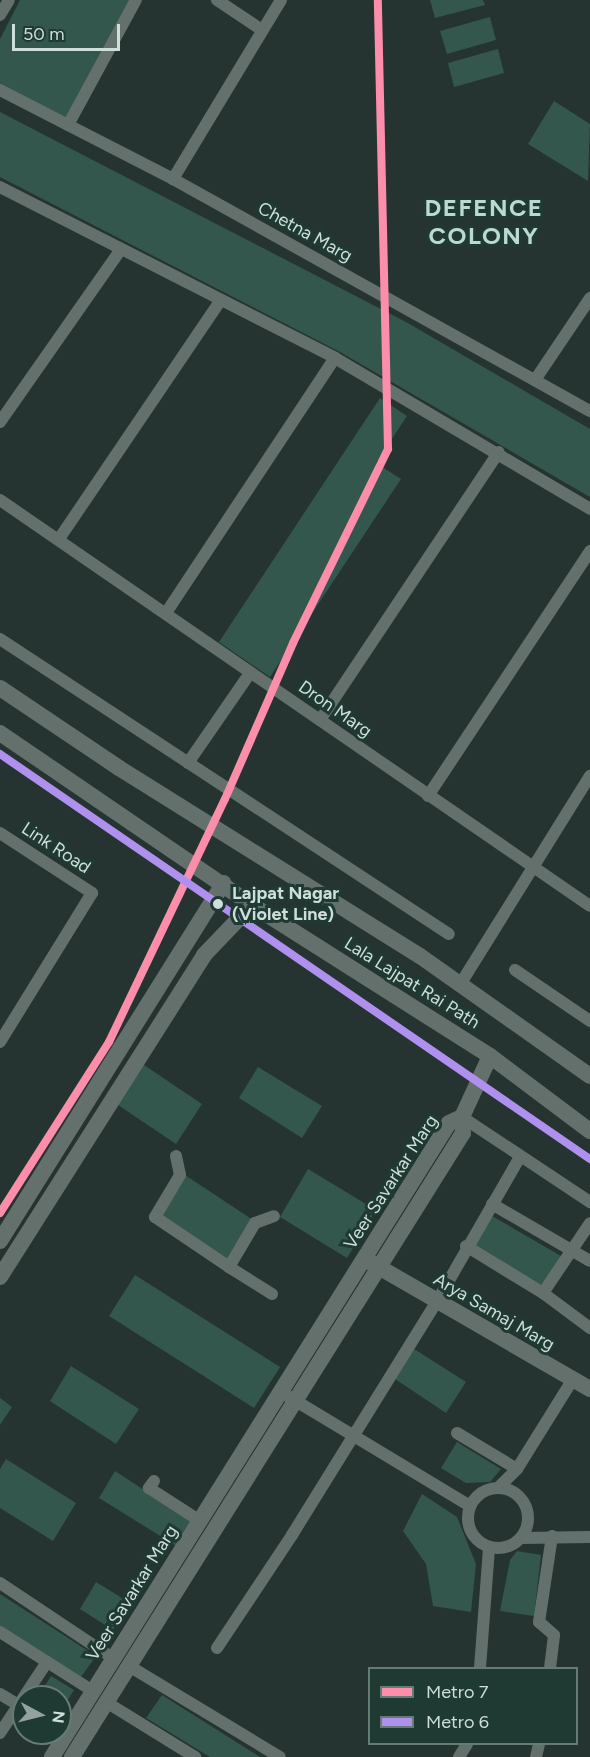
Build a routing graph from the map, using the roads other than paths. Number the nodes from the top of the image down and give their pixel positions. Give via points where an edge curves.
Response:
1 (9, 0) edge
2 (136, 0) edge
3 (217, 0) edge
4 (280, 0) edge
5 (0, 15) edge
6 (262, 30) junction
7 (0, 90) edge
8 (68, 125) junction
9 (173, 179) junction
10 (1, 190) edge
11 (122, 249) junction
12 (590, 298) edge
13 (220, 301) junction
14 (334, 358) junction
15 (535, 380) junction
16 (590, 411) edge
17 (0, 422) edge
18 (499, 452) junction
19 (0, 500) edge
20 (590, 509) edge
21 (59, 539) junction
22 (590, 550) edge
23 (166, 614) junction
24 (0, 639) edge
25 (250, 673) junction
26 (0, 688) edge
27 (320, 720) junction
28 (0, 733) edge
29 (188, 763) junction
30 (590, 776) edge
31 (428, 796) junction
32 (0, 833) edge
33 (532, 867) junction
34 (224, 883) junction
35 (252, 905) junction
36 (590, 906) edge
37 (449, 934) dead end
38 (188, 945) junction
39 (204, 955) junction
40 (515, 970) dead end
41 (461, 983) junction
42 (590, 1021) edge
43 (0, 1042) edge
44 (490, 1056) junction
45 (590, 1076) edge
46 (462, 1117) junction
47 (590, 1131) edge
48 (176, 1156) dead end
49 (520, 1157) junction
50 (590, 1202) edge
51 (492, 1204) junction
52 (274, 1216) dead end
53 (590, 1223) edge
54 (1, 1237) edge
55 (466, 1246) junction
56 (571, 1250) junction
57 (590, 1261) edge
58 (371, 1263) junction
59 (229, 1267) junction
60 (0, 1277) edge
61 (543, 1293) junction
62 (272, 1294) dead end
63 (436, 1303) junction
64 (590, 1328) edge
65 (573, 1379) junction
66 (590, 1389) edge
67 (281, 1392) junction
68 (296, 1401) junction
69 (457, 1433) dead end
70 (352, 1434) junction
71 (517, 1469) junction
72 (154, 1481) dead end
73 (499, 1487) junction
74 (470, 1506) junction
75 (200, 1521) junction
76 (552, 1536) junction
77 (590, 1537) edge
78 (521, 1538) junction
79 (489, 1547) junction
80 (0, 1583) edge
81 (0, 1632) edge
82 (217, 1648) dead end
83 (114, 1659) junction
84 (46, 1662) junction
85 (129, 1666) junction
86 (480, 1667) edge
87 (550, 1667) edge
88 (33, 1685) edge
89 (100, 1696) junction
90 (12, 1718) edge
91 (72, 1724) edge
92 (0, 1733) edge
93 (72, 1757) edge
94 (195, 1757) edge
95 (280, 1757) edge

1 - 5 street
2 - 8 street
3 - 6 street
4 - 6 street
6 - 9 street
7 - 8 street, Chetna Marg
8 - 9 street, Chetna Marg
9 - 15 street, Chetna Marg
10 - 11 street
11 - 13 street
11 - 17 street
12 - 15 street
13 - 14 street
13 - 21 street
14 - 18 street
14 - 23 street
15 - 16 street, Chetna Marg
18 - 20 street
18 - 27 street
19 - 21 street, Dron Marg
21 - 23 street, Dron Marg
22 - 31 street
23 - 25 street, Dron Marg
24 - 29 street
25 - 27 street, Dron Marg
25 - 29 street
26 - 41 street, Lala Lajpat Rai Path
27 - 31 street, Dron Marg
28 - 34 street, Lala Lajpat Rai Path
29 - 37 street
30 - 33 street
31 - 33 street, Dron Marg
32 - 43 street, Link Road via 92,893
33 - 36 street, Dron Marg
33 - 41 street
34 - 35 street, Lala Lajpat Rai Path
34 - 38 street
35 - 39 street
35 - 44 street, Lala Lajpat Rai Path
38 - 39 street
38 - 54 street
39 - 60 street
40 - 42 street
41 - 45 street, Lala Lajpat Rai Path
44 - 46 street
44 - 47 street, Lala Lajpat Rai Path
46 - 49 street
46 - 58 street, Veer Savarkar Marg via 449,1123
48 - 59 street via 180,1176 155,1217
49 - 50 street
49 - 51 street
51 - 55 street
51 - 56 street
52 - 59 street via 255,1223
53 - 56 street
55 - 61 street
55 - 63 street
56 - 57 street
56 - 61 street
58 - 63 street, Arya Samaj Marg
58 - 67 street, Veer Savarkar Marg
58 - 68 street, Veer Savarkar Marg
59 - 62 street
61 - 64 street
63 - 65 street, Arya Samaj Marg
63 - 70 street
65 - 66 street, Arya Samaj Marg
65 - 71 street
67 - 68 street
67 - 75 street, Veer Savarkar Marg
68 - 70 street
68 - 85 street, Veer Savarkar Marg
69 - 71 street
70 - 74 street
70 - 82 street via 292,1536
71 - 73 street
72 - 75 street via 149,1488
73 - 74 street via 481,1492
73 - 78 street via 512,1491 526,1506 529,1518
74 - 79 street via 470,1528
75 - 83 street, Veer Savarkar Marg
76 - 77 street
76 - 78 street
76 - 87 street via 539,1622 554,1635
78 - 79 street via 507,1547
79 - 86 street
80 - 83 street
81 - 84 street
83 - 89 street, Veer Savarkar Marg
84 - 88 street
84 - 89 street
85 - 89 street, Veer Savarkar Marg
85 - 95 street
89 - 91 street, Veer Savarkar Marg
89 - 93 street, Veer Savarkar Marg
89 - 94 street
90 - 92 street

